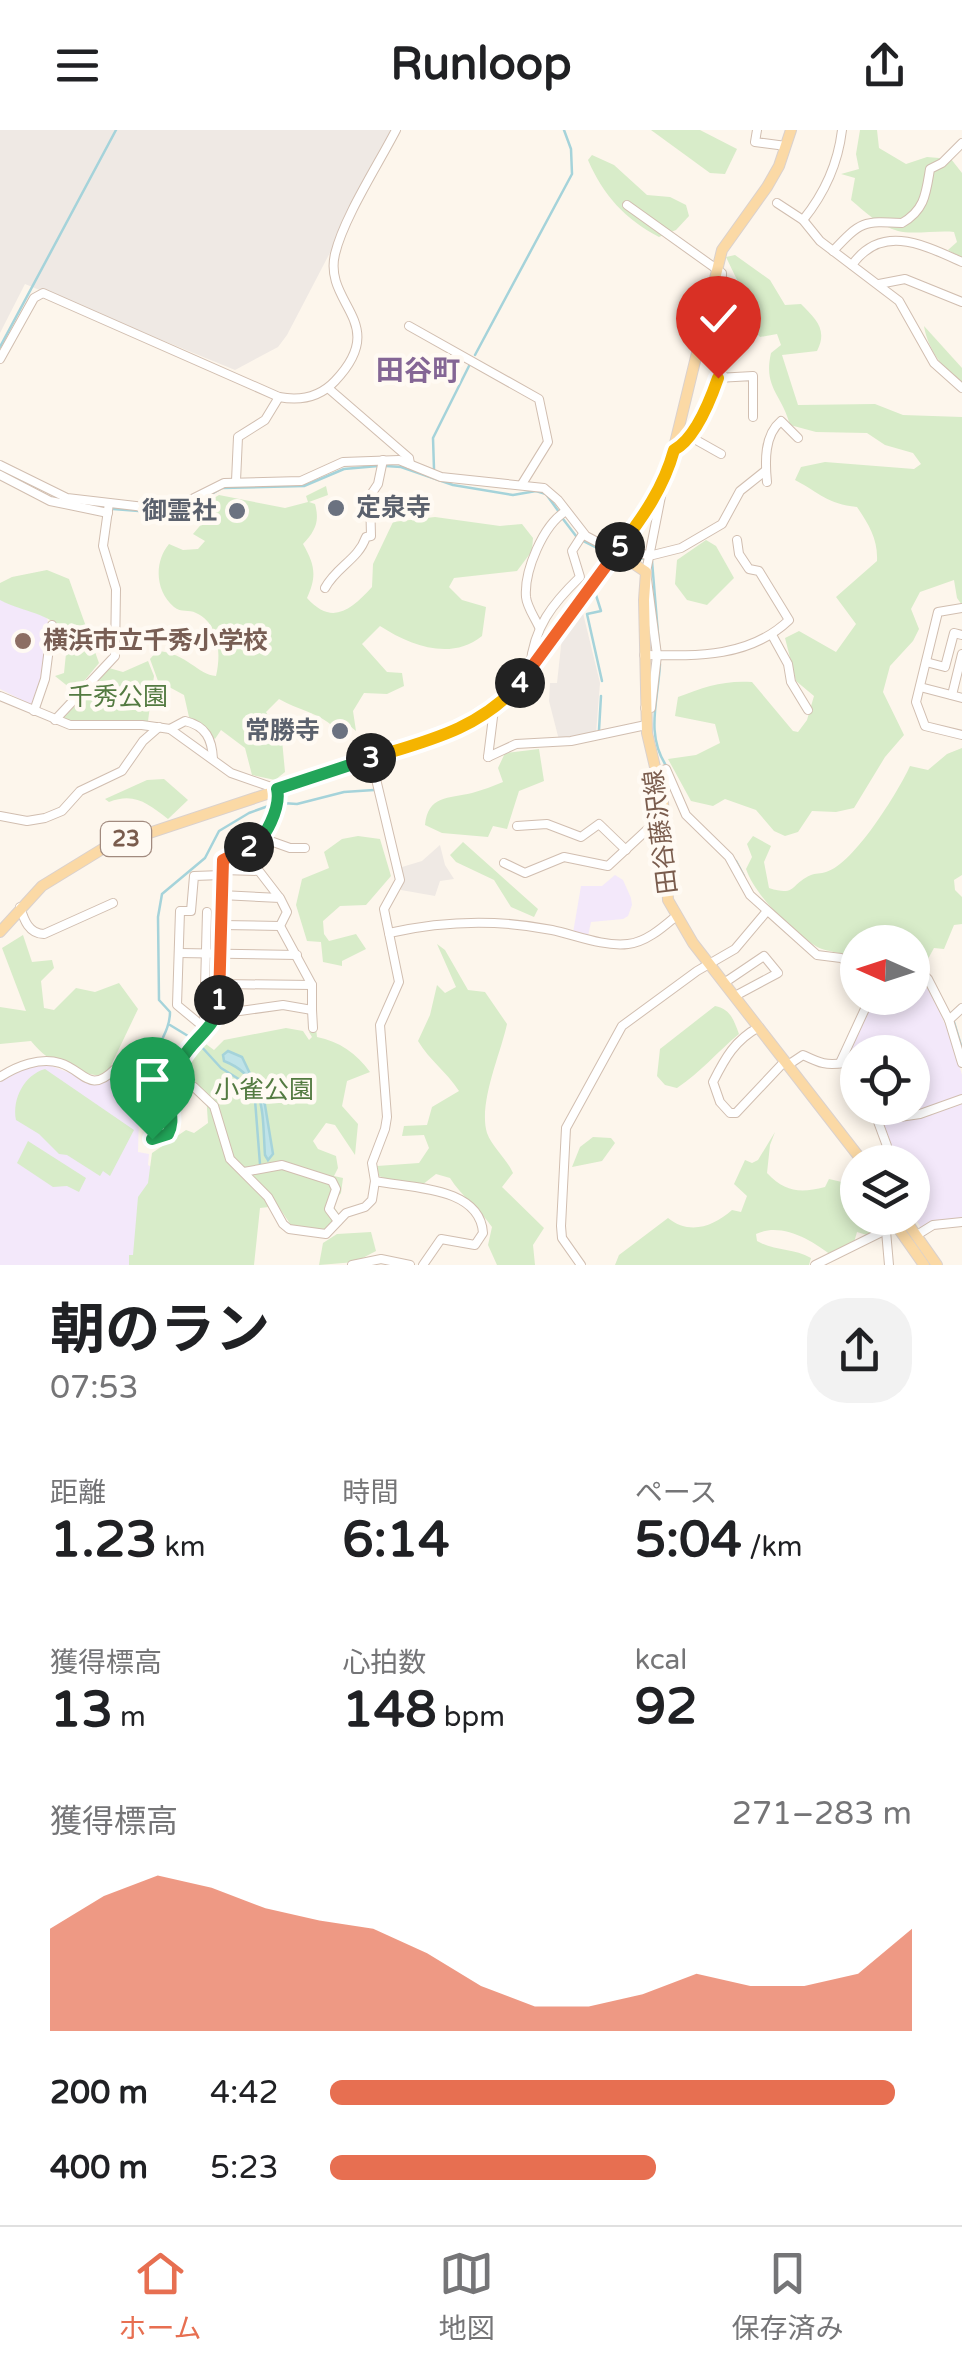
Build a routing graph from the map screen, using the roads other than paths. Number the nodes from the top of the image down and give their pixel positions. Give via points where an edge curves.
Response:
1 (396, 130) edge
2 (757, 130) edge
3 (790, 130) edge
4 (842, 130) edge
5 (962, 143) edge
6 (786, 146) junction
7 (778, 203) dead end
8 (627, 205) dead end
9 (802, 220) junction
10 (834, 251) junction
11 (962, 262) edge
12 (852, 265) junction
13 (716, 268) junction
14 (879, 284) junction
15 (962, 302) edge
16 (409, 326) dead end
17 (0, 359) edge
18 (718, 378) junction
19 (328, 388) junction
20 (962, 388) edge
21 (279, 396) junction
22 (753, 417) dead end
23 (689, 436) junction
24 (798, 438) dead end
25 (674, 450) junction
26 (721, 454) dead end
27 (0, 464) edge
28 (382, 464) junction
29 (410, 464) junction
30 (765, 471) junction
31 (0, 475) edge
32 (665, 478) junction
33 (236, 482) junction
34 (767, 482) dead end
35 (522, 484) junction
36 (109, 508) junction
37 (562, 514) junction
38 (581, 537) junction
39 (738, 540) dead end
40 (619, 549) junction
41 (648, 562) junction
42 (325, 588) dead end
43 (962, 608) edge
44 (52, 625) dead end
45 (539, 627) junction
46 (772, 635) junction
47 (962, 635) edge
48 (962, 654) edge
49 (644, 655) junction
50 (659, 655) junction
51 (926, 662) junction
52 (530, 671) junction
53 (920, 687) junction
54 (0, 696) edge
55 (957, 696) edge
56 (645, 708) junction
57 (494, 710) junction
58 (808, 710) dead end
59 (34, 712) junction
60 (55, 720) junction
61 (646, 724) junction
62 (159, 726) junction
63 (170, 729) junction
64 (962, 735) edge
65 (371, 758) junction
66 (213, 759) junction
67 (658, 772) junction
68 (678, 796) junction
69 (276, 800) junction
70 (664, 812) junction
71 (0, 816) edge
72 (518, 826) dead end
73 (262, 838) junction
74 (567, 845) junction
75 (306, 848) dead end
76 (626, 850) junction
77 (504, 863) dead end
78 (222, 873) junction
79 (222, 895) junction
80 (279, 897) junction
81 (112, 903) dead end
82 (20, 908) junction
83 (767, 910) junction
84 (192, 911) junction
85 (207, 912) junction
86 (221, 912) junction
87 (676, 917) junction
88 (221, 925) junction
89 (280, 926) junction
90 (0, 932) edge
91 (388, 933) junction
92 (178, 953) junction
93 (206, 954) junction
94 (220, 954) junction
95 (297, 956) junction
96 (840, 958) edge
97 (710, 964) junction
98 (724, 982) junction
99 (930, 983) edge
100 (220, 984) junction
101 (312, 985) junction
102 (735, 996) junction
103 (962, 1008) edge
104 (312, 1010) junction
105 (219, 1014) junction
106 (950, 1020) junction
107 (205, 1027) junction
108 (759, 1027) junction
109 (313, 1028) dead end
110 (787, 1063) junction
111 (962, 1063) edge
112 (840, 1064) edge
113 (0, 1077) edge
114 (172, 1077) junction
115 (194, 1086) dead end
116 (962, 1099) edge
117 (930, 1110) edge
118 (152, 1139) dead end
119 (847, 1145) edge
120 (244, 1172) junction
121 (375, 1180) junction
122 (338, 1220) junction
123 (962, 1222) edge
124 (930, 1227) edge
125 (871, 1235) edge
126 (893, 1235) edge
127 (903, 1235) edge
128 (916, 1235) edge
129 (352, 1265) edge
130 (410, 1265) edge
131 (422, 1265) edge
132 (582, 1265) edge
133 (815, 1265) edge
134 (889, 1265) edge
135 (924, 1265) edge
136 (937, 1265) edge

1 - 19 street via 334,255 335,279 357,341 350,363
2 - 6 street via 756,142
3 - 6 main road, 23
4 - 9 street via 818,202
5 - 10 street via 930,169 924,200 907,221 862,223
6 - 13 main road, 23
7 - 9 street
8 - 13 street
9 - 10 street
10 - 12 street
11 - 12 street via 909,240 867,248
12 - 14 street
13 - 18 street via 722,273
13 - 25 main road, 23
14 - 15 street via 905,279
14 - 20 street via 908,313 938,368
16 - 35 street via 540,399 548,442
17 - 21 street via 35,295 43,292
18 - 22 street via 753,376
18 - 23 street
19 - 21 street via 307,398
19 - 29 street
21 - 33 street via 264,420 238,437
23 - 25 street
23 - 26 street
24 - 30 street via 780,422 773,428
25 - 32 main road, 23
27 - 36 street via 58,495
28 - 29 street
28 - 33 street via 343,462 301,481
28 - 42 street via 370,496 371,536 335,569
29 - 35 street via 441,477
30 - 34 street
30 - 41 street via 740,491 722,524
31 - 36 street via 66,506
32 - 40 main road, 23
32 - 41 street
33 - 36 street via 213,486 170,514
35 - 37 street via 552,493
36 - 60 street via 103,546 116,589 115,656
37 - 38 street
37 - 45 street via 539,543 528,585 527,601
38 - 40 street
38 - 45 street via 572,551 580,577 553,602
39 - 46 street via 742,559 759,572 790,620
40 - 41 main road
40 - 52 main road, 23
41 - 49 main road, 田谷藤沢線
41 - 50 street
43 - 51 street via 938,612
44 - 59 street
45 - 52 street
46 - 50 street via 712,655
46 - 58 street
47 - 51 street via 954,633 945,667
48 - 55 street
49 - 50 street
49 - 56 main road, 田谷藤沢線
50 - 56 street via 651,708
51 - 53 street
52 - 57 main road, 23
53 - 55 street
53 - 64 street via 916,702 925,726
54 - 59 street
56 - 61 main road, 田谷藤沢線
57 - 61 street via 488,758 516,744 571,741
57 - 65 main road, 23 via 448,734
59 - 60 street
60 - 62 street via 82,727
61 - 67 main road, 田谷藤沢線
62 - 63 street
62 - 71 street via 122,770 80,791 62,810 27,821
63 - 66 street
63 - 66 street via 185,722 200,727 210,738
65 - 69 main road, 23
65 - 91 street via 400,880 384,910
66 - 69 street
67 - 68 street via 666,770
67 - 70 main road, 田谷藤沢線
68 - 70 street
68 - 83 street
69 - 73 street
69 - 82 main road, 23 via 104,848 61,872
70 - 76 street
70 - 87 main road, 田谷藤沢線 via 667,892
72 - 74 street via 548,824
73 - 75 street
73 - 78 street via 226,856
74 - 76 street via 602,866
74 - 76 street via 598,824
74 - 77 street via 525,873
78 - 79 street
78 - 80 street via 259,872
78 - 84 street via 192,878
79 - 80 street
79 - 86 street
80 - 89 street via 287,912
81 - 82 street via 44,934 34,932
82 - 90 main road, 23
83 - 96 street via 817,955
83 - 97 street via 735,949
84 - 85 street
84 - 92 street via 180,911
85 - 86 street
85 - 93 street
86 - 88 street
87 - 91 street via 630,944 444,921
87 - 97 main road, 田谷藤沢線
88 - 89 street
88 - 94 street
89 - 95 street
91 - 121 street via 399,982 380,1025 386,1128 372,1163
92 - 93 street
92 - 107 street via 177,1005
93 - 94 street
93 - 107 street
94 - 95 street
94 - 100 street
95 - 101 street
97 - 98 main road, 田谷藤沢線
97 - 132 street via 622,1026 566,1128 562,1238
98 - 102 main road, 田谷藤沢線
98 - 102 street via 764,956 778,972
99 - 106 street
100 - 101 street
100 - 105 street
101 - 104 street
102 - 108 main road, 田谷藤沢線
103 - 106 street
104 - 105 street via 283,1005
104 - 109 street
105 - 107 street
106 - 111 street
107 - 114 street
108 - 110 main road, 田谷藤沢線
108 - 110 street via 725,1057 713,1082 720,1102 736,1112
110 - 112 street via 803,1055 826,1066
110 - 119 main road, 田谷藤沢線
113 - 114 street via 46,1061 93,1081 115,1069 149,1089
114 - 118 street via 172,1126 164,1138
115 - 120 street via 214,1106 225,1151
116 - 117 street
120 - 122 street via 289,1229 326,1234
120 - 122 street via 286,1166 332,1180 329,1209
121 - 122 street via 369,1204
121 - 131 street via 443,1192 479,1218 483,1233 476,1244 441,1239
123 - 124 street
125 - 133 street
126 - 134 street
127 - 135 main road
128 - 136 main road
129 - 130 street via 381,1259

